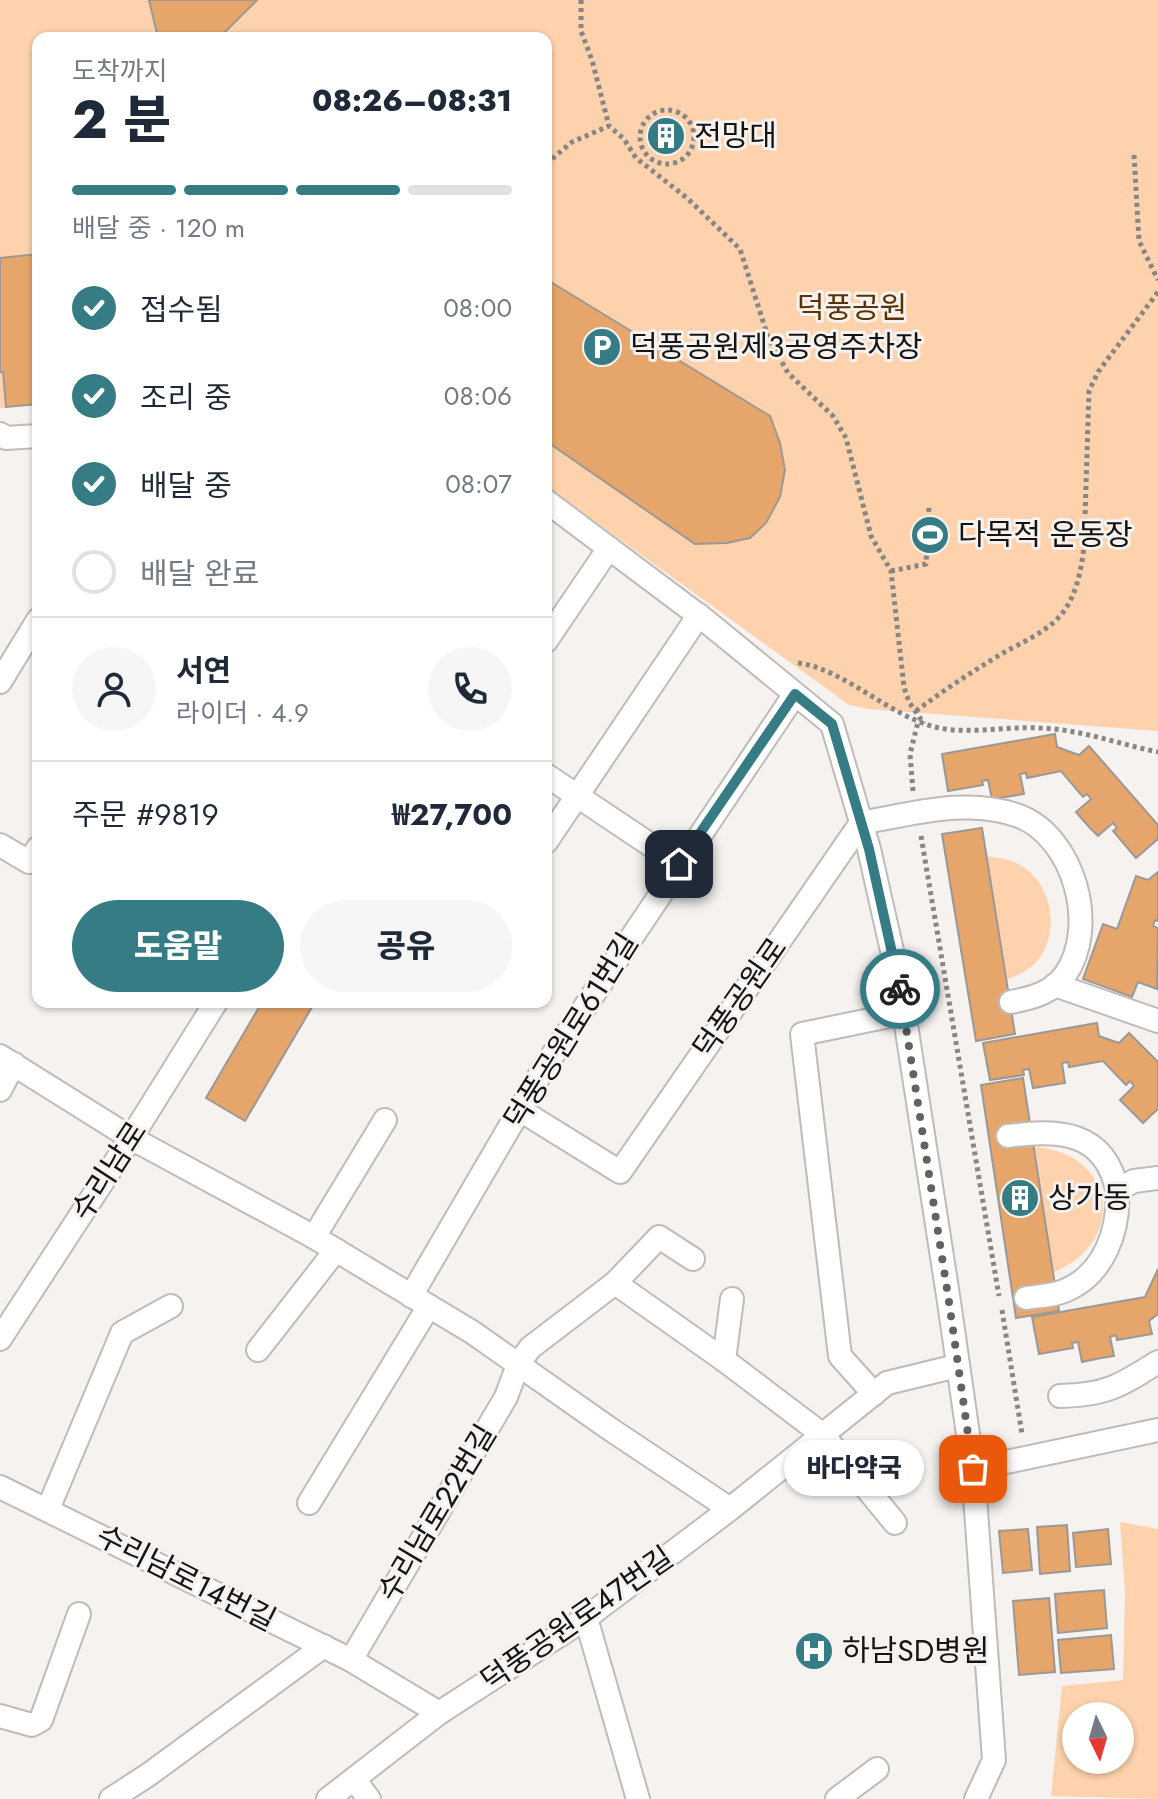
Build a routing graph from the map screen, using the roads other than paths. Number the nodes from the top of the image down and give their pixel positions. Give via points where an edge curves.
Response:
1 (32, 437) edge
2 (2, 440) edge
3 (552, 505) edge
4 (609, 548) junction
5 (699, 615) junction
6 (32, 630) edge
7 (552, 632) edge
8 (0, 682) edge
9 (795, 694) junction
10 (552, 779) edge
11 (577, 795) junction
12 (861, 823) junction
13 (552, 833) edge
14 (0, 845) edge
15 (32, 854) edge
16 (679, 864) junction
17 (1055, 985) junction
18 (1011, 1002) dead end
19 (212, 1008) edge
20 (904, 1013) junction
21 (1158, 1021) edge
22 (7, 1060) edge
23 (0, 1090) edge
24 (520, 1110) junction
25 (385, 1120) dead end
26 (1008, 1136) dead end
27 (131, 1138) junction
28 (1158, 1178) edge
29 (1117, 1190) junction
30 (314, 1237) junction
31 (336, 1250) junction
32 (693, 1259) dead end
33 (615, 1283) junction
34 (1026, 1298) dead end
35 (732, 1299) dead end
36 (420, 1301) junction
37 (171, 1306) dead end
38 (0, 1339) edge
39 (258, 1350) dead end
40 (724, 1360) junction
41 (1158, 1362) edge
42 (518, 1365) junction
43 (957, 1366) junction
44 (874, 1394) junction
45 (1060, 1396) dead end
46 (1158, 1430) edge
47 (823, 1435) junction
48 (973, 1469) junction
49 (0, 1487) edge
50 (309, 1503) dead end
51 (48, 1509) junction
52 (730, 1509) junction
53 (895, 1523) dead end
54 (79, 1614) dead end
55 (586, 1618) junction
56 (324, 1646) junction
57 (351, 1660) junction
58 (439, 1713) junction
59 (0, 1716) edge
60 (877, 1769) dead end
61 (354, 1779) junction
62 (111, 1799) edge
63 (328, 1799) edge
64 (369, 1799) edge
65 (638, 1799) edge
66 (837, 1799) edge
67 (976, 1799) edge

1 - 2 street
3 - 4 street
4 - 5 street
4 - 7 street
5 - 9 street
5 - 11 street
6 - 8 street
9 - 12 street via 832,724
9 - 16 street, 덕풍공원로61번길
10 - 11 street
11 - 13 street
11 - 16 street
12 - 17 street via 956,808 998,810 1034,823 1057,845 1080,903 1071,962
12 - 20 street
12 - 24 street, 덕풍공원로 via 620,1172
14 - 15 street
16 - 24 street, 덕풍공원로61번길
17 - 18 street
17 - 21 street
19 - 27 street, 수리남로
20 - 43 street
20 - 44 street via 802,1034 840,1356
22 - 23 street
22 - 27 street
24 - 36 street, 덕풍공원로61번길
25 - 30 street
26 - 29 street via 1048,1132 1078,1138 1104,1159
27 - 30 street
27 - 38 street, 수리남로
28 - 29 street
29 - 34 street via 1116,1225 1088,1276 1063,1292
30 - 31 street
31 - 36 street
31 - 39 street
32 - 33 street, 수리남로22번길 via 659,1237
33 - 40 street
33 - 42 street, 수리남로22번길 via 530,1348
35 - 40 street
36 - 42 street
36 - 50 street
37 - 51 street via 122,1333
40 - 47 street
41 - 45 street via 1115,1389
42 - 52 street
42 - 57 street, 수리남로22번길 via 506,1397
43 - 44 street, 덕풍공원로47번길 via 887,1383
43 - 48 street
44 - 47 street, 덕풍공원로47번길
46 - 48 street
47 - 52 street, 덕풍공원로47번길
47 - 53 street
48 - 67 street via 994,1760
49 - 51 street, 수리남로14번길
51 - 56 street, 수리남로14번길
52 - 55 street, 덕풍공원로47번길
54 - 59 street via 41,1720 32,1725
55 - 58 street, 덕풍공원로47번길
55 - 65 street
56 - 57 street, 수리남로14번길
56 - 62 street, 수리남로14번길
57 - 58 street, 수리남로14번길
58 - 61 street, 덕풍공원로47번길
60 - 66 street
61 - 63 street, 덕풍공원로47번길
61 - 64 street

